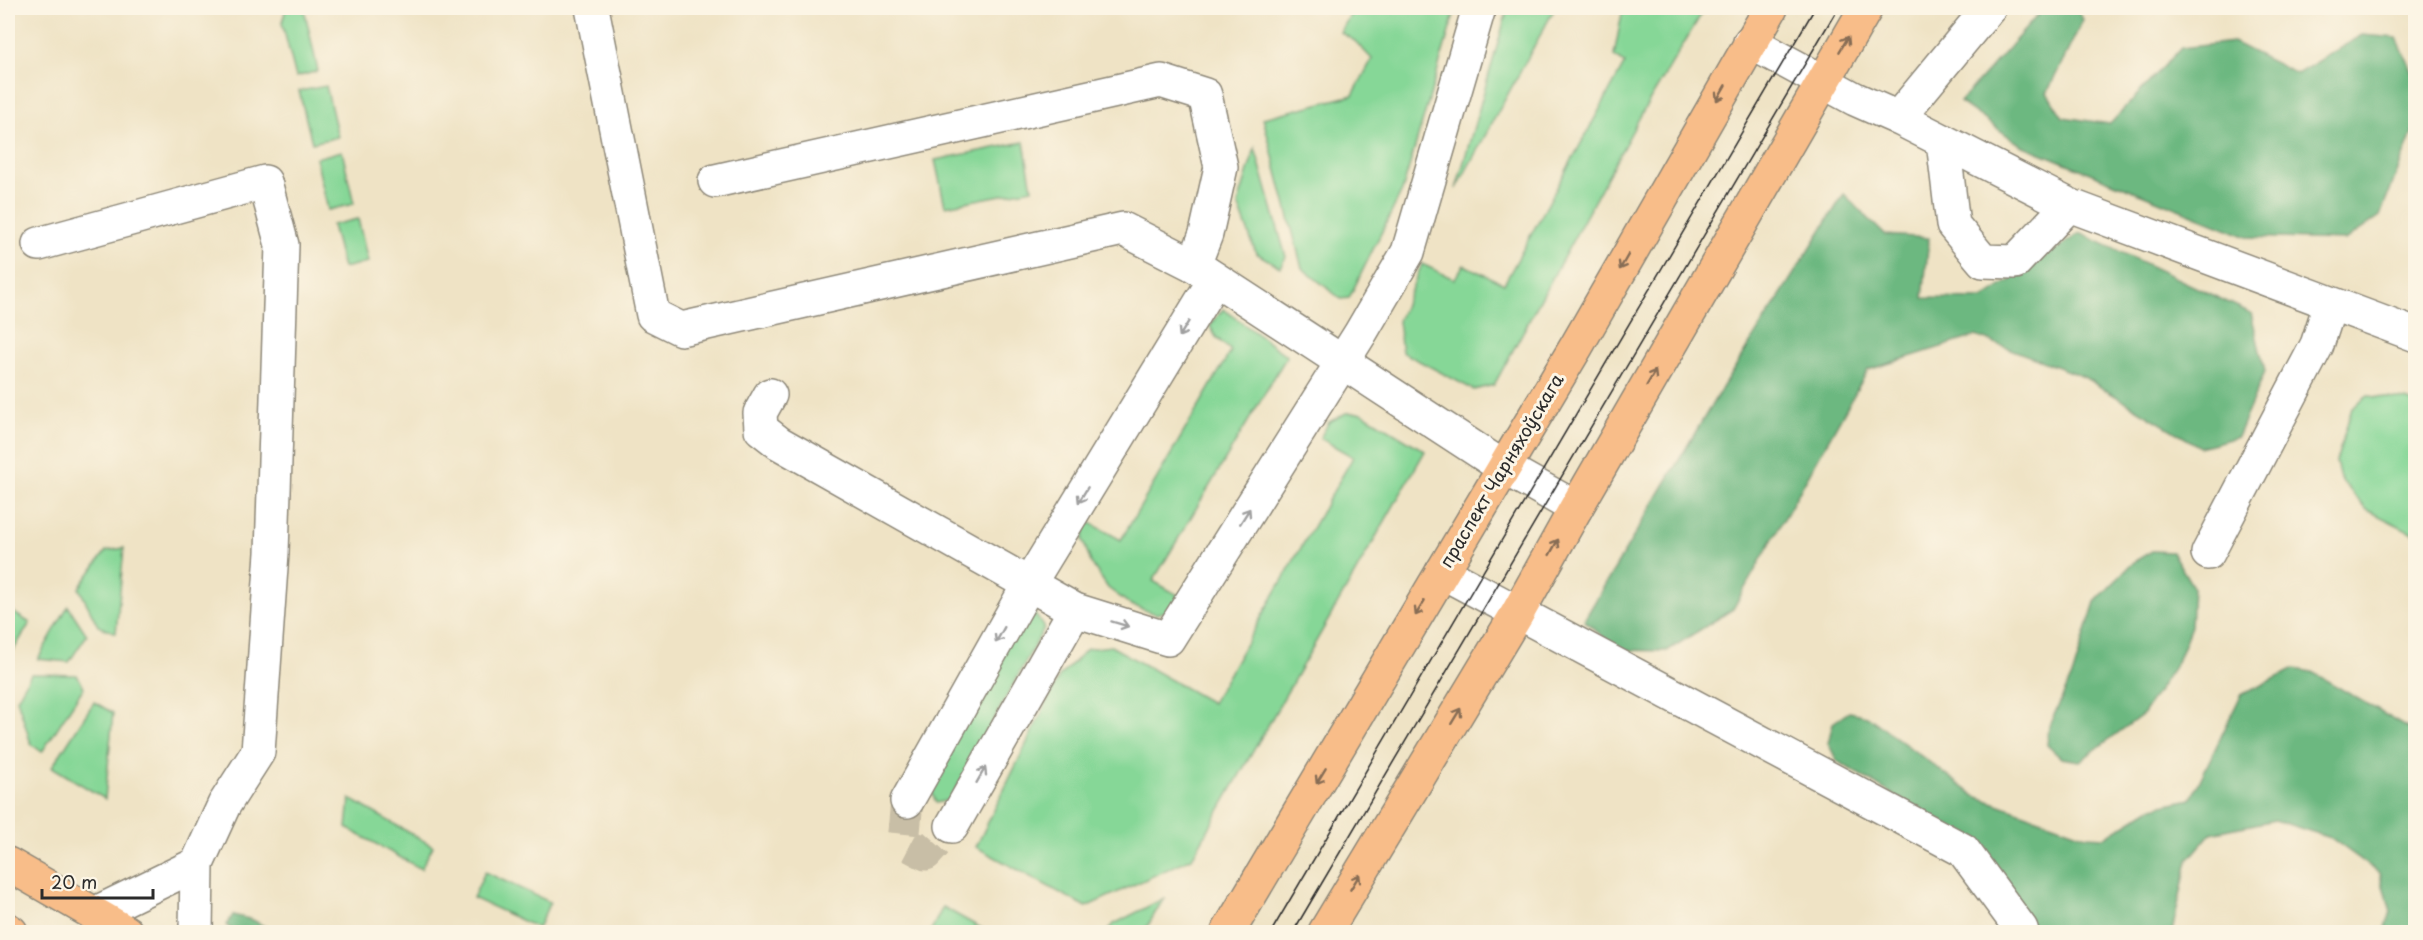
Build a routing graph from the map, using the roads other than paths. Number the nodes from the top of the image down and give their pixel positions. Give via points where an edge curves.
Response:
1 (592, 8) edge
2 (1479, 8) edge
3 (1771, 8) edge
4 (1866, 8) edge
5 (1989, 8) edge
6 (1750, 42) junction
7 (1823, 80) junction
8 (1898, 118) junction
9 (1943, 141) junction
10 (715, 181) dead end
11 (2069, 205) junction
12 (39, 244) dead end
13 (1204, 272) junction
14 (2330, 304) junction
15 (2415, 335) edge
16 (1341, 361) junction
17 (770, 395) dead end
18 (1503, 467) junction
19 (1576, 508) junction
20 (2208, 553) dead end
21 (1442, 572) junction
22 (1029, 584) junction
23 (1076, 610) junction
24 (1518, 614) junction
25 (907, 801) tunnel mouth
26 (952, 826) tunnel mouth
27 (8, 864) edge
28 (197, 864) junction
29 (94, 914) junction
30 (126, 933) edge
31 (196, 933) edge
32 (1228, 933) edge
33 (1325, 933) edge
34 (2022, 933) edge

1 - 13 lane via 654,315 681,329 1123,229
2 - 16 lane via 1408,252
3 - 6 main road, праспект Чарняхоўскага
7 -> 4 main road
5 - 8 lane
6 - 7 lane
6 -> 18 main road, праспект Чарняхоўскага
7 - 8 lane
19 -> 7 main road
8 - 9 lane
9 - 11 lane
9 - 11 lane via 1953,225 1983,261 2015,262
10 - 13 lane via 1161,81 1205,95 1221,167 1206,234
11 - 14 lane
12 - 28 lane via 265,182 282,245 272,553 258,752 224,805
13 - 16 lane
13 -> 22 lane
14 - 15 lane
14 - 20 lane via 2317,345
16 - 18 lane
23 -> 16 lane via 1168,639
17 - 22 lane via 760,413 761,429 779,443
18 - 19 lane
18 - 21 main road, праспект Чарняхоўскага
24 -> 19 main road
21 - 24 lane
21 -> 32 main road, праспект Чарняхоўскага
22 - 23 lane
22 -> 25 lane
26 -> 23 lane
33 -> 24 main road
24 - 34 lane via 1963,850
27 - 29 main road
28 - 29 lane
28 - 31 lane
29 - 30 main road

